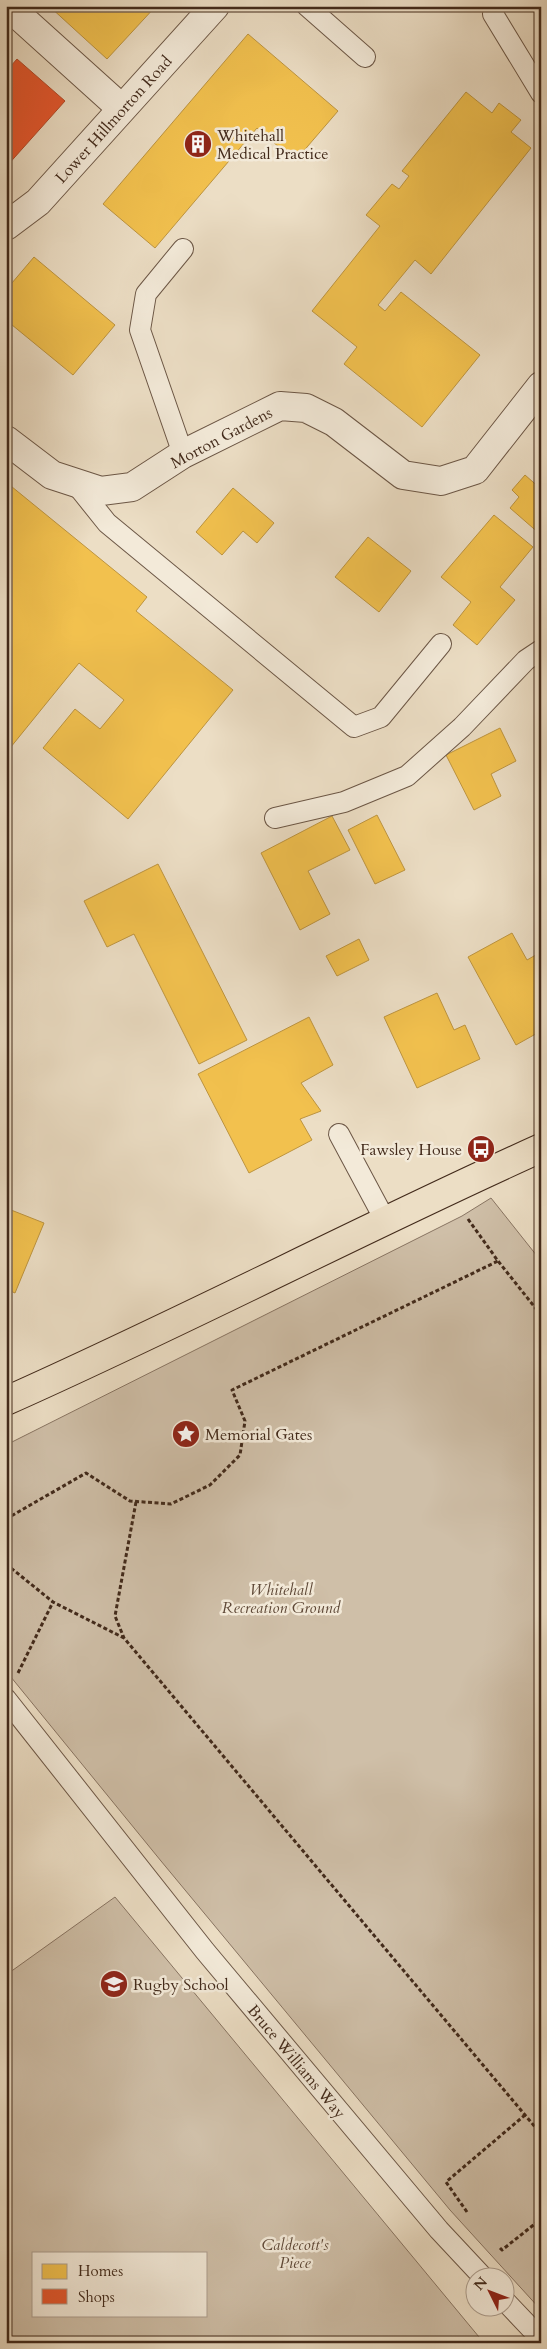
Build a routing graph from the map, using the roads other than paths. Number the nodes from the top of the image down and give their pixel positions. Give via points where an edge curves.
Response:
1 (8, 6) edge
2 (215, 6) edge
3 (307, 6) edge
4 (494, 6) edge
5 (365, 57) dead end
6 (541, 92) edge
7 (122, 108) junction
8 (6, 226) edge
9 (183, 249) dead end
10 (541, 386) edge
11 (6, 440) edge
12 (183, 454) junction
13 (75, 483) junction
14 (441, 644) dead end
15 (541, 650) edge
16 (275, 818) dead end
17 (339, 1134) dead end
18 (541, 1148) edge
19 (385, 1220) junction
20 (6, 1401) edge
21 (6, 1699) edge
22 (473, 2266) edge
23 (514, 2311) edge
24 (541, 2339) edge

1 - 7 street
2 - 7 street, Lower Hillmorton Road
3 - 5 lane
4 - 6 lane via 493,14
7 - 8 street, Lower Hillmorton Road via 38,202
9 - 12 lane via 146,294 140,330
10 - 12 street, Morton Gardens via 475,470 441,481 403,475 334,422 306,408 280,406
11 - 13 street, Morton Gardens via 52,475
12 - 13 street, Morton Gardens via 132,487 100,491
13 - 14 lane via 107,523 354,727 381,718
15 - 16 lane via 526,660 462,727 407,776 344,802
17 - 19 lane
18 - 19 highway
19 - 20 highway
21 - 22 lane, Bruce Williams Way via 205,1951
23 - 24 lane

